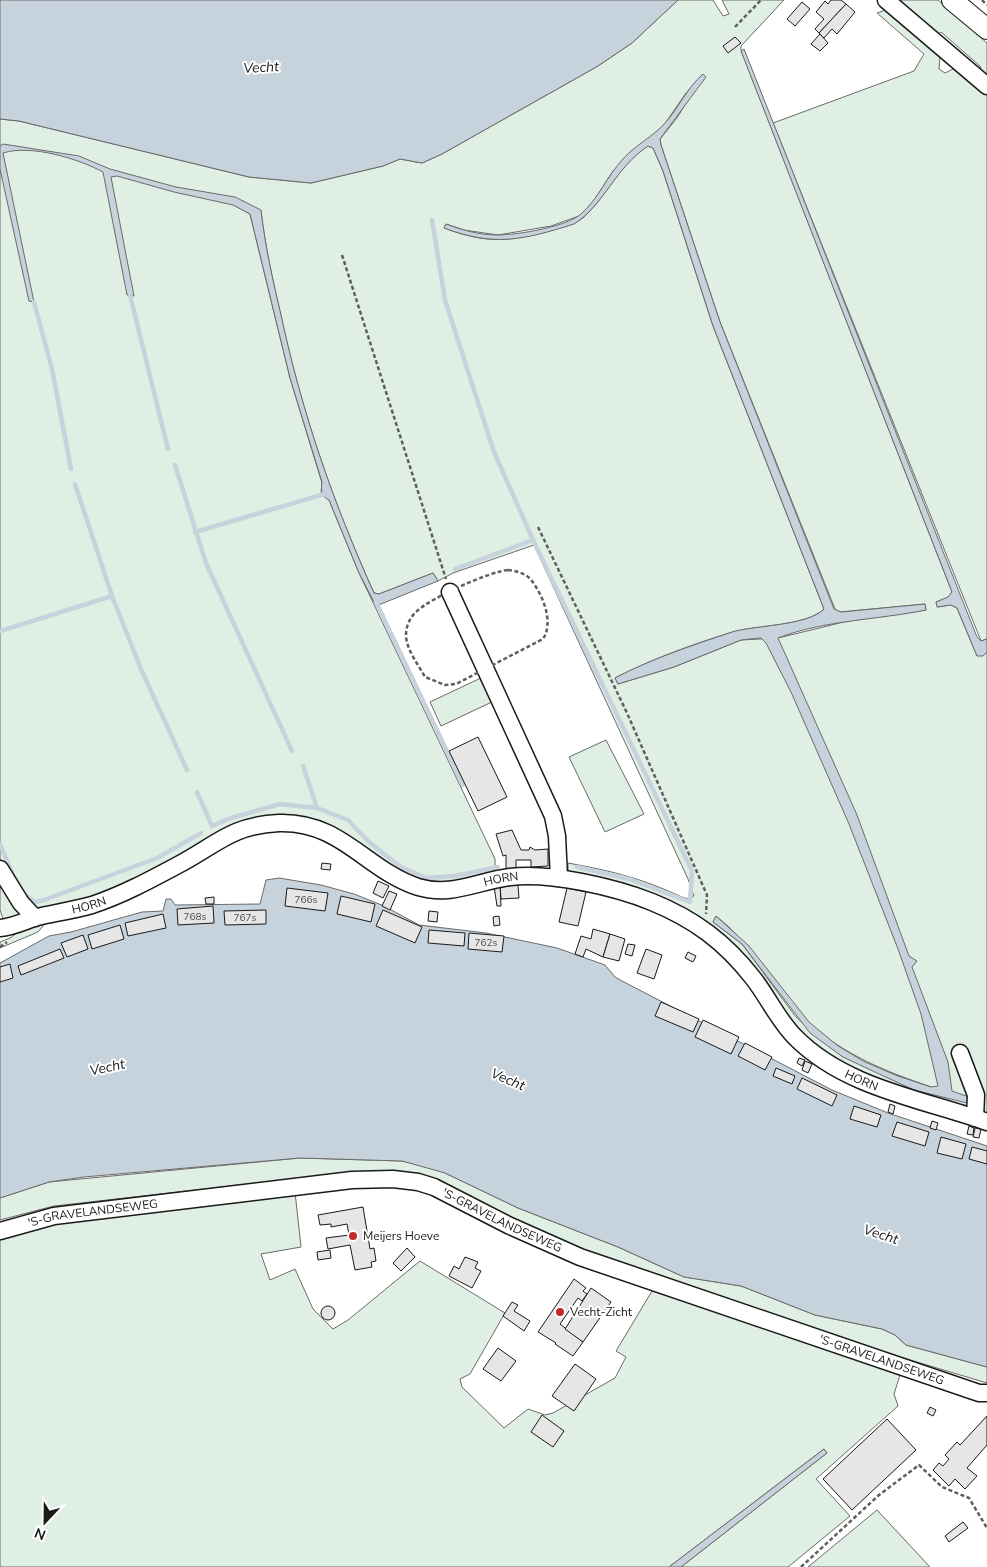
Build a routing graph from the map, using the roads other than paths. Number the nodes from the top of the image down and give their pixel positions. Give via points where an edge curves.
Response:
1 (886, 0) edge
2 (952, 0) edge
3 (987, 29) edge
4 (987, 86) edge
5 (450, 592) road end
6 (0, 869) edge
7 (559, 878) junction
8 (36, 918) junction
9 (0, 928) edge
10 (960, 1052) dead end
11 (981, 1120) edge
12 (0, 1231) edge
13 (987, 1393) edge

1 - 4 street
2 - 3 main road
5 - 7 street via 553,816
6 - 8 street via 21,903
7 - 8 street, HORN via 510,877 439,892 400,879 328,831 276,823 228,834 182,863 114,896
7 - 11 street, HORN via 651,902 701,926 734,955 795,1037 830,1064 890,1092
8 - 9 street, HORN
10 - 11 street via 976,1095
12 - 13 street, 'S-GRAVELANDSEWEG via 54,1216 342,1182 386,1179 418,1182 580,1257

